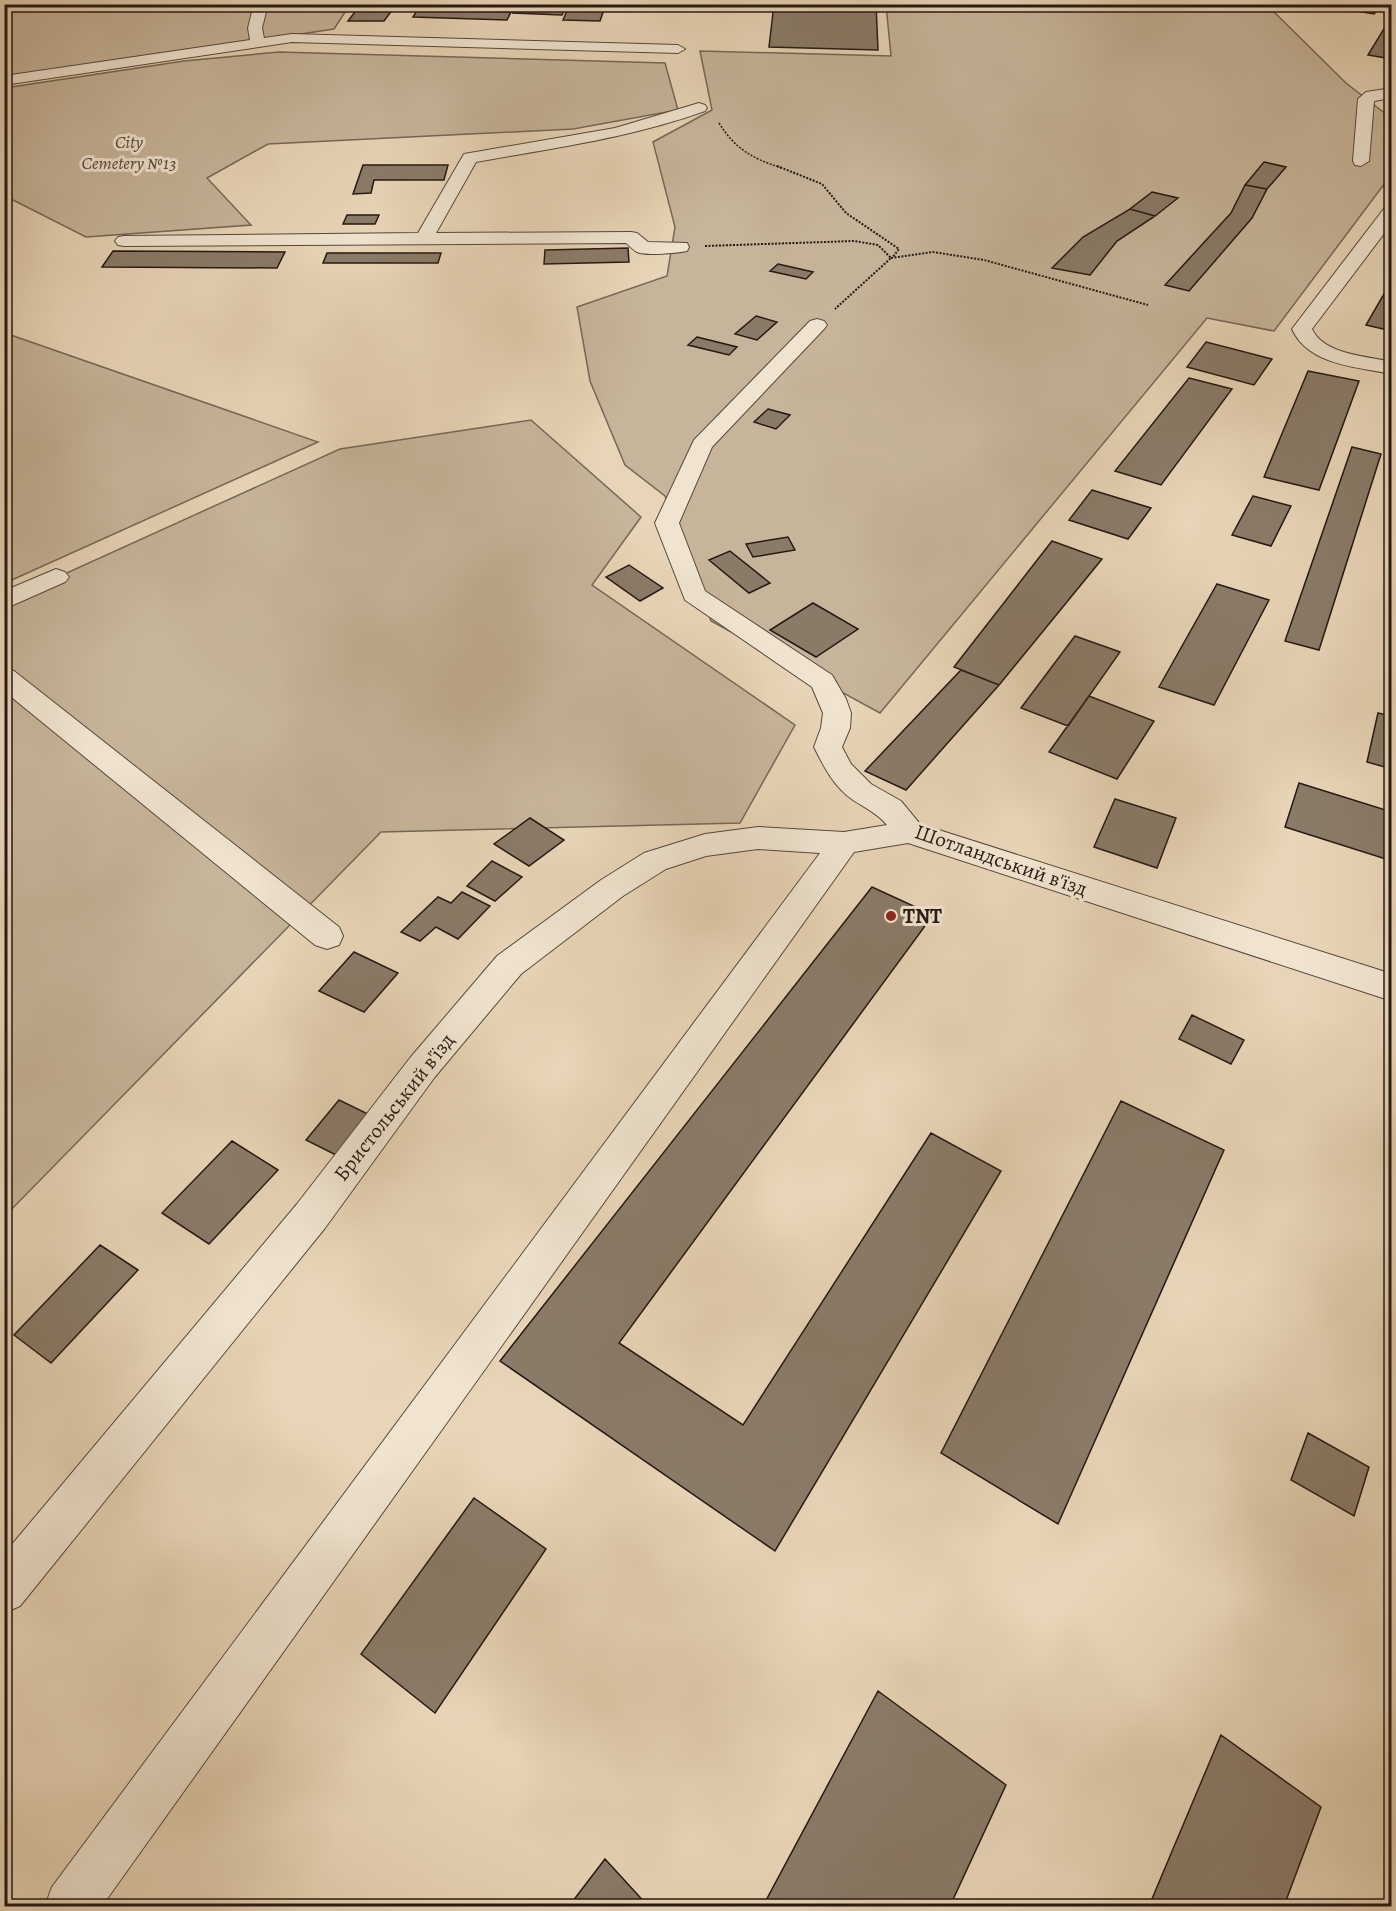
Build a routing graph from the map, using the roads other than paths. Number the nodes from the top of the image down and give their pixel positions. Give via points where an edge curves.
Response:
1 (261, 4) edge
2 (258, 44) junction
3 (678, 49) dead end
4 (4, 81) edge
5 (1392, 93) edge
6 (706, 113) road end
7 (1361, 162) dead end
8 (1392, 210) edge
9 (425, 237) junction
10 (124, 241) dead end
11 (680, 247) road end
12 (817, 325) road end
13 (1392, 368) edge
14 (56, 577) dead end
15 (4, 601) edge
16 (4, 677) edge
17 (909, 832) junction
18 (844, 843) junction
19 (327, 936) dead end
20 (1392, 988) edge
21 (4, 1590) edge
22 (71, 1906) edge

1 - 2 street via 255,28
2 - 3 street via 292,38
2 - 4 street
5 - 7 street via 1365,99
6 - 9 street via 470,158
8 - 13 street via 1302,329 1310,344 1322,351
9 - 10 street
9 - 11 street via 631,237 643,248
12 - 17 street, Шотландський в'їзд via 702,445 667,523 694,595 822,681 836,702 838,725 828,747 840,770 861,791 890,808
14 - 15 street
16 - 19 street
17 - 18 street, Бристольський в'їзд
17 - 20 street, Шотландський в'їзд
18 - 21 street, Бристольський в'їзд via 758,838 705,845 655,861 509,965 423,1068 311,1216
18 - 22 street

